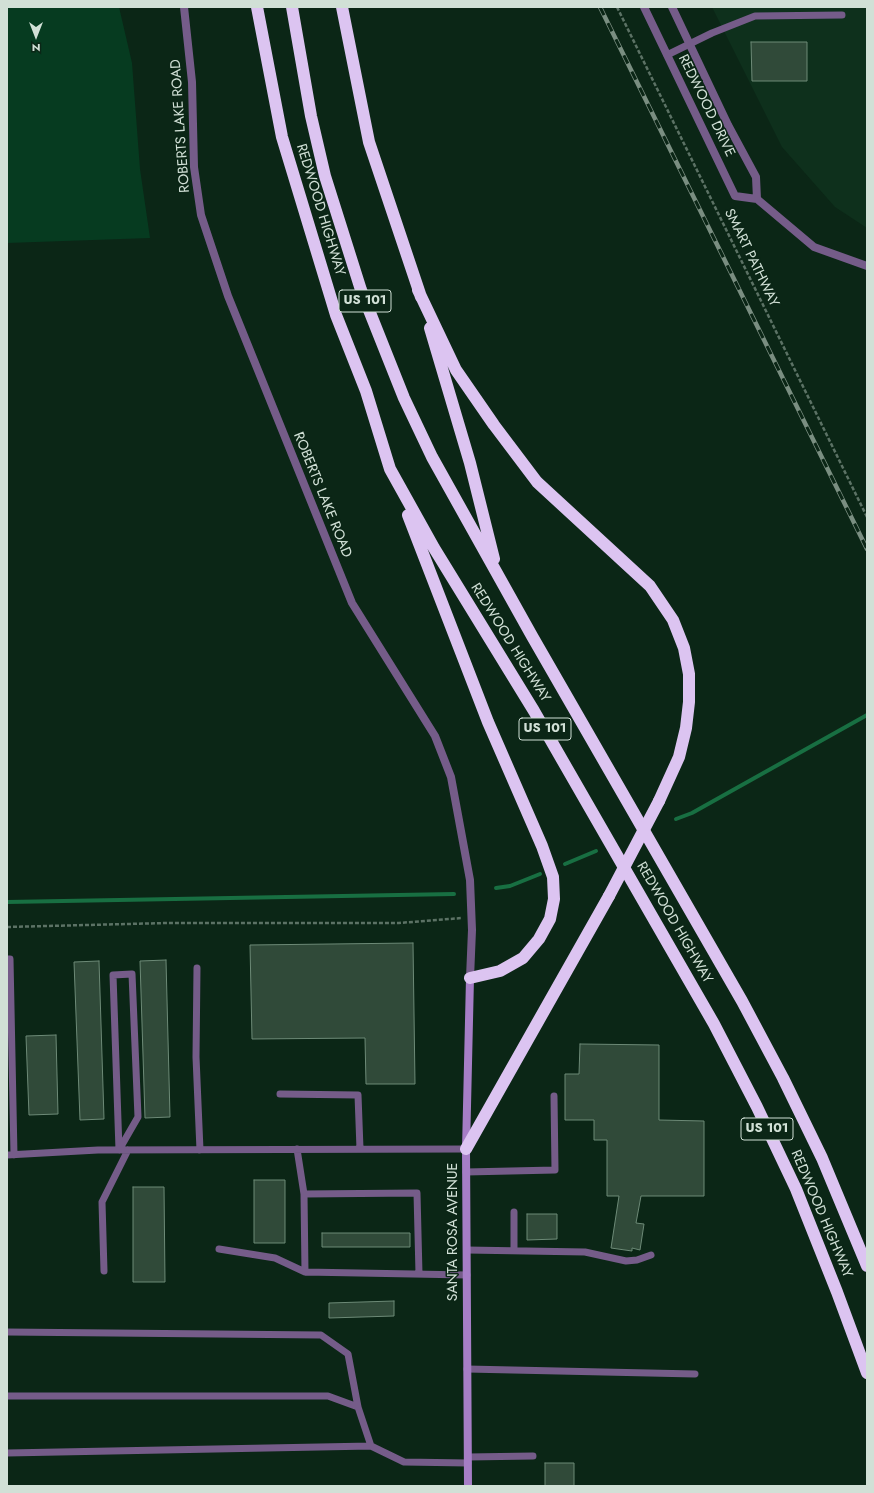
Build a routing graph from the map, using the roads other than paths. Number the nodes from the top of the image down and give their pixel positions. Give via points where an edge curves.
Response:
1 (184, 7) edge
2 (257, 7) edge
3 (292, 7) edge
4 (342, 7) edge
5 (644, 7) edge
6 (672, 7) edge
7 (842, 15) dead end
8 (690, 44) junction
9 (667, 55) junction
10 (757, 198) junction
11 (867, 266) edge
12 (418, 290) junction
13 (390, 469) junction
14 (498, 574) junction
15 (7, 959) edge
16 (197, 968) dead end
17 (470, 978) junction
18 (280, 1094) dead end
19 (554, 1096) dead end
20 (10, 1118) edge
21 (297, 1149) junction
22 (360, 1149) junction
23 (466, 1149) junction
24 (119, 1150) junction
25 (128, 1150) junction
26 (200, 1150) junction
27 (11, 1155) edge
28 (466, 1172) junction
29 (304, 1194) junction
30 (514, 1212) dead end
31 (219, 1249) dead end
32 (467, 1250) junction
33 (514, 1250) junction
34 (651, 1255) dead end
35 (867, 1266) edge
36 (104, 1271) dead end
37 (305, 1272) junction
38 (419, 1274) junction
39 (467, 1275) junction
40 (7, 1332) edge
41 (467, 1369) junction
42 (867, 1373) edge
43 (695, 1374) dead end
44 (7, 1396) edge
45 (358, 1407) junction
46 (371, 1446) junction
47 (7, 1453) edge
48 (533, 1456) dead end
49 (468, 1460) junction
50 (468, 1486) edge

1 - 17 street, ROBERTS LAKE ROAD via 192,82 194,167 201,215 228,296 352,603 435,736 451,777 470,880
2 - 13 highway, REDWOOD HIGHWAY / US 101 via 282,137 336,315 366,391
3 - 14 highway, REDWOOD HIGHWAY / US 101 via 311,116 325,176 361,290 401,391 432,457
4 - 12 highway via 369,142
5 - 9 street, REDWOOD DRIVE
6 - 8 street, REDWOOD DRIVE
7 - 8 lane via 755,16
8 - 9 lane
8 - 10 street, REDWOOD DRIVE via 756,177
9 - 10 street, REDWOOD DRIVE via 735,196
10 - 11 street via 814,247
12 - 14 highway via 470,463
12 - 23 highway, bridge via 456,370 537,482 650,586 674,620 684,648 689,674 686,728 678,757 659,801 609,896
13 - 17 highway via 494,737 553,877 554,899 550,919 539,939 523,958 500,971
13 - 42 highway, REDWOOD HIGHWAY / US 101 via 434,548 534,711 714,1024 796,1189
14 - 35 highway, REDWOOD HIGHWAY / US 101 via 742,1001 822,1158
15 - 20 lane via 10,959
16 - 26 lane via 196,1057
17 - 23 main road, SANTA ROSA AVENUE
18 - 22 lane via 358,1095
19 - 28 lane via 555,1170
20 - 27 lane
21 - 22 lane
21 - 26 lane
21 - 29 lane
22 - 23 lane
23 - 28 main road, SANTA ROSA AVENUE
24 - 24 lane via 113,975 132,974 138,1117
24 - 25 lane
24 - 27 lane
25 - 26 lane
25 - 36 lane via 102,1202
28 - 32 main road, SANTA ROSA AVENUE
29 - 37 lane
29 - 38 lane via 417,1194
30 - 33 lane
31 - 37 lane via 275,1258
32 - 33 lane
32 - 39 main road, SANTA ROSA AVENUE
33 - 34 lane via 585,1252 626,1261
37 - 38 lane
38 - 39 lane
39 - 41 main road, SANTA ROSA AVENUE
40 - 45 lane via 321,1335 348,1354
41 - 43 lane
41 - 49 main road, SANTA ROSA AVENUE
44 - 45 lane via 328,1396
45 - 46 lane
46 - 47 lane
46 - 49 lane via 404,1462
48 - 49 lane
49 - 50 main road, SANTA ROSA AVENUE

